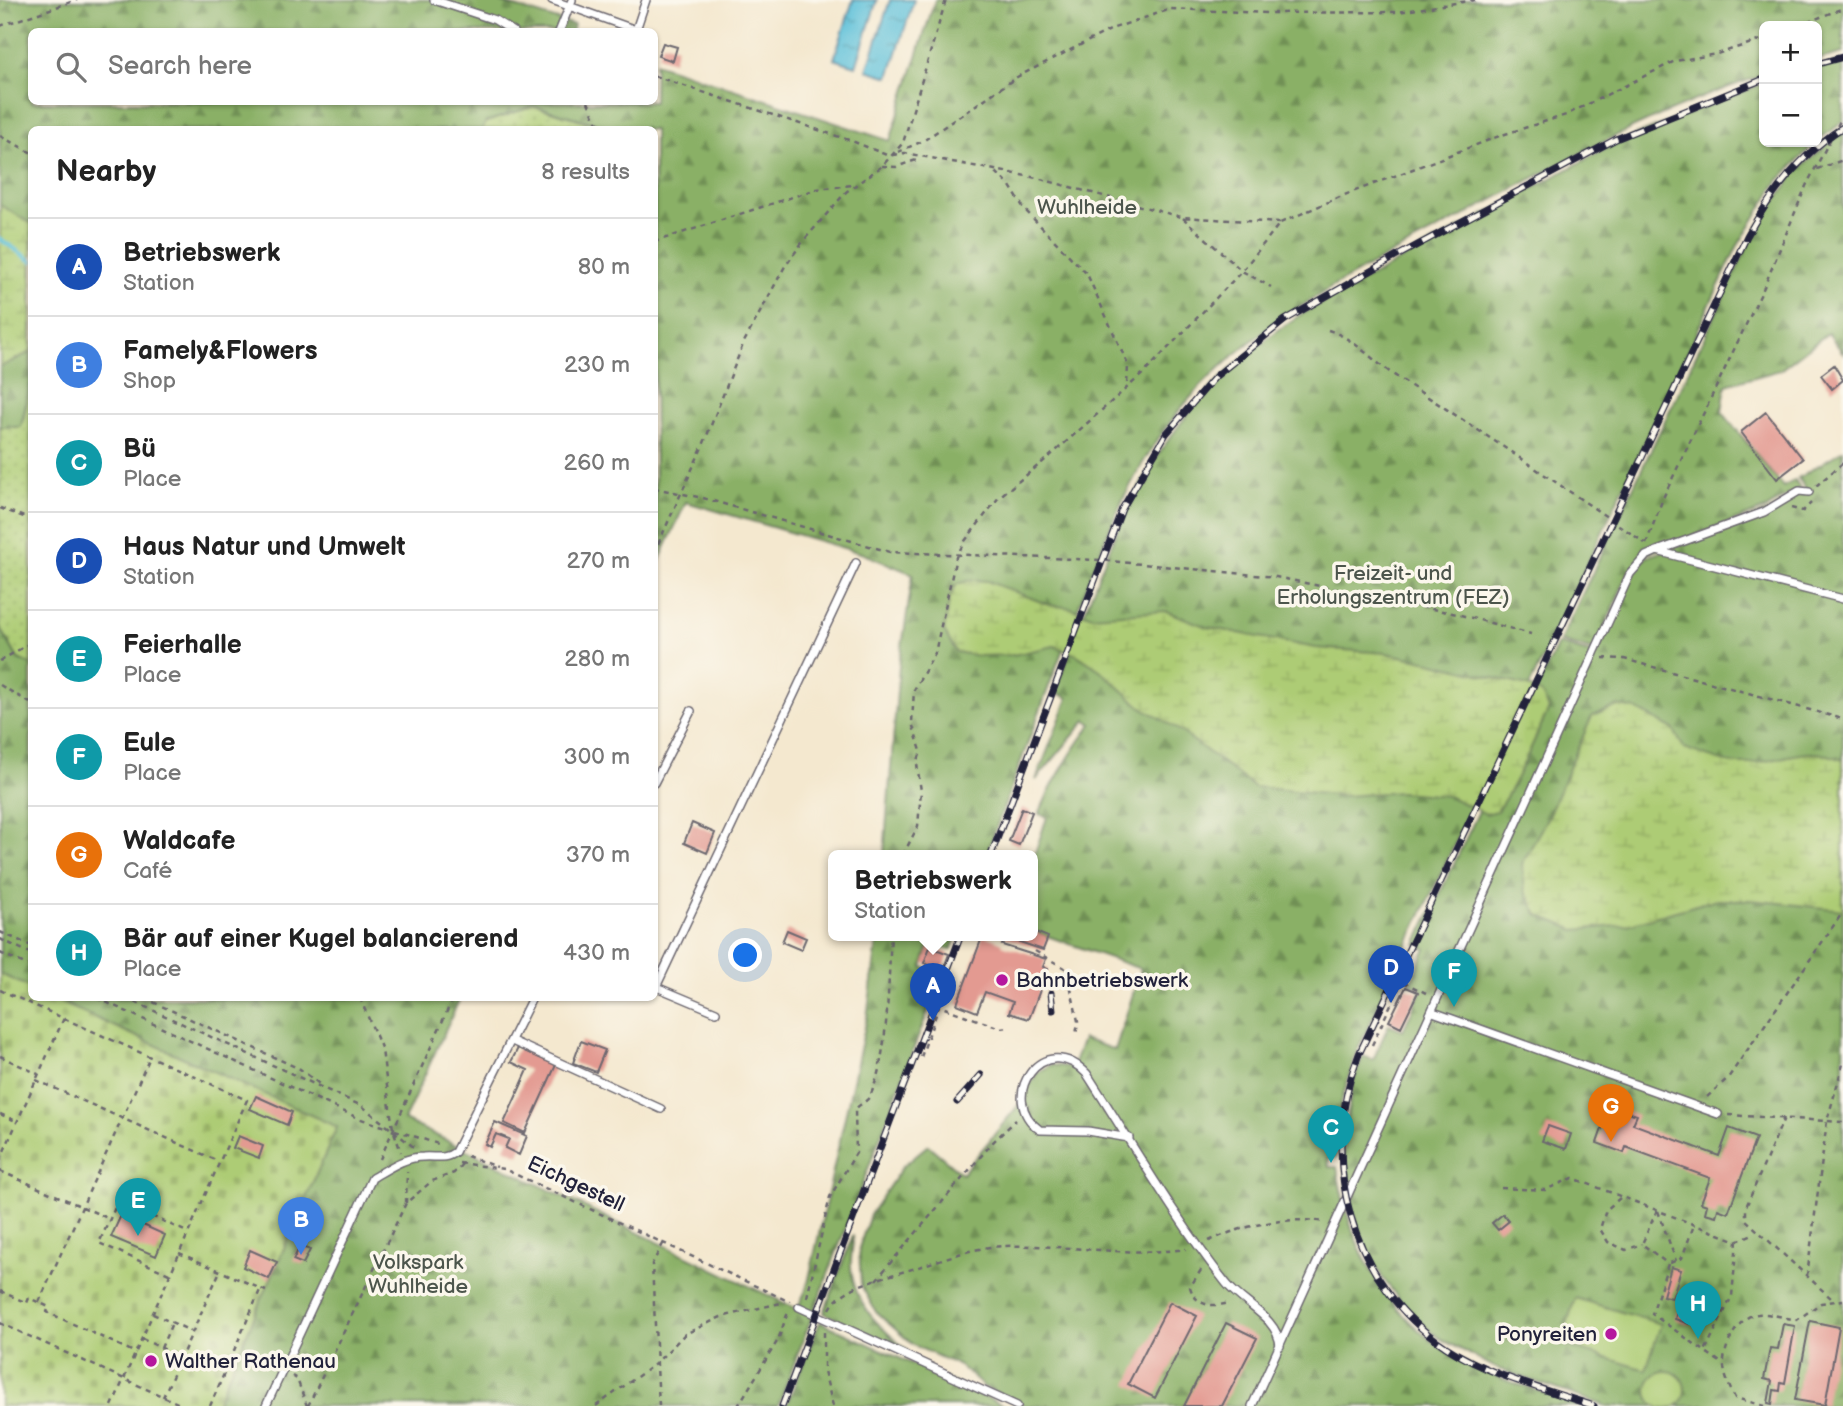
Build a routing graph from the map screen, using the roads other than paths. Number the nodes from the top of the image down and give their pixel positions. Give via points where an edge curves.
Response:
1 (434, 0) edge
2 (552, 0) edge
3 (646, 0) edge
4 (571, 3) edge
5 (508, 28) edge
6 (561, 28) edge
7 (631, 28) edge
8 (637, 28) edge
9 (1809, 492) dead end
10 (1657, 551) junction
11 (856, 563) dead end
12 (1843, 599) edge
13 (691, 712) dead end
14 (658, 775) edge
15 (658, 981) edge
16 (658, 988) edge
17 (531, 1001) edge
18 (716, 1012) dead end
19 (1433, 1012) junction
20 (512, 1041) junction
21 (661, 1109) dead end
22 (1718, 1114) road end
23 (1129, 1138) junction
24 (802, 1308) road end
25 (1280, 1346) junction
26 (266, 1406) edge
27 (1017, 1406) edge
28 (1252, 1406) edge

1 - 5 lane
2 - 4 lane
3 - 8 lane
4 - 6 lane
4 - 7 lane
9 - 10 lane via 1799,491 1764,512
10 - 12 lane
10 - 19 lane via 1636,565
11 - 15 lane
13 - 14 lane
16 - 18 lane
17 - 20 lane
19 - 22 lane
19 - 25 lane
20 - 21 lane
20 - 26 lane via 455,1152 404,1160 372,1178
23 - 23 lane via 1078,1065 1062,1059 1042,1062 1023,1084 1024,1114 1040,1130
23 - 25 lane via 1214,1267 1243,1302 1276,1328
24 - 27 lane
25 - 28 lane

